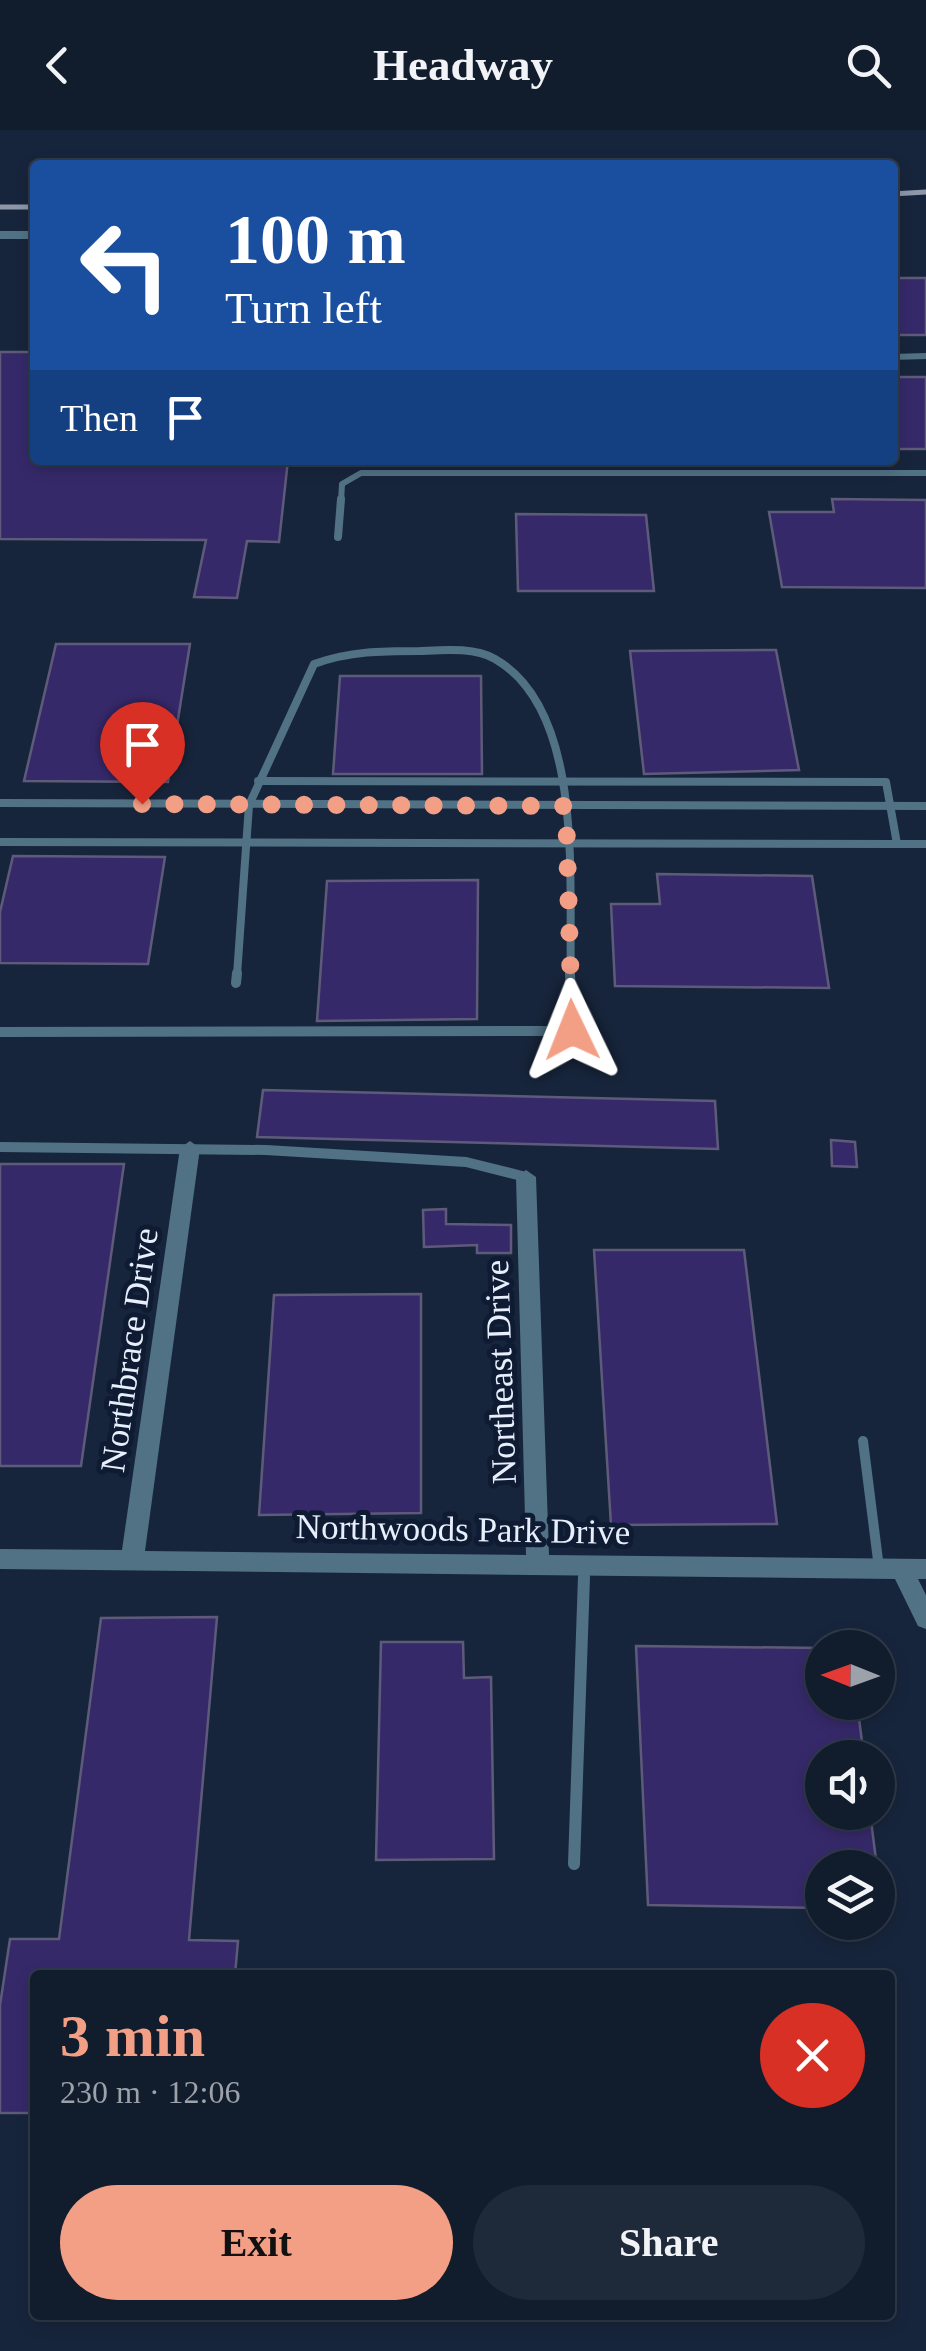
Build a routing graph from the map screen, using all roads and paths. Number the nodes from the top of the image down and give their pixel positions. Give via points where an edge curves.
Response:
1 (0, 235) edge
2 (30, 235) edge
3 (898, 356) edge
4 (926, 356) edge
5 (692, 465) edge
6 (693, 473) junction
7 (926, 473) edge
8 (338, 537) dead end
9 (258, 781) junction
10 (562, 783) junction
11 (0, 802) edge
12 (248, 806) junction
13 (566, 806) junction
14 (890, 806) junction
15 (926, 806) edge
16 (0, 842) edge
17 (244, 842) junction
18 (567, 842) junction
19 (897, 844) junction
20 (926, 844) edge
21 (236, 983) dead end
22 (0, 1032) edge
23 (0, 1147) edge
24 (190, 1148) junction
25 (526, 1176) joint
26 (864, 1441) dead end
27 (0, 1558) edge
28 (132, 1560) junction
29 (538, 1565) junction
30 (584, 1565) junction
31 (903, 1569) edge
32 (926, 1620) edge
33 (574, 1864) dead end

1 - 2 street
3 - 4 lane
5 - 6 lane
6 - 7 lane
6 - 8 lane via 361,474 342,484
9 - 10 lane
9 - 10 lane via 314,664 347,652 461,650 493,656 518,677 552,729
9 - 12 lane
10 - 13 lane
10 - 14 lane via 886,782
11 - 12 lane
12 - 13 lane
12 - 17 lane
13 - 14 lane
13 - 18 lane
14 - 15 lane
14 - 19 lane
16 - 17 lane
17 - 18 lane
17 - 21 lane
18 - 19 lane
18 - 22 lane via 572,1030
19 - 20 lane
23 - 24 lane
24 - 25 lane via 466,1162
24 - 28 street, Northbrace Drive
25 - 29 street, Northeast Drive
26 - 31 lane
27 - 28 street, Northwoods Park Drive
28 - 29 street, Northwoods Park Drive
29 - 30 street, Northwoods Park Drive
30 - 31 street, Northwoods Park Drive
30 - 33 lane
31 - 32 street

